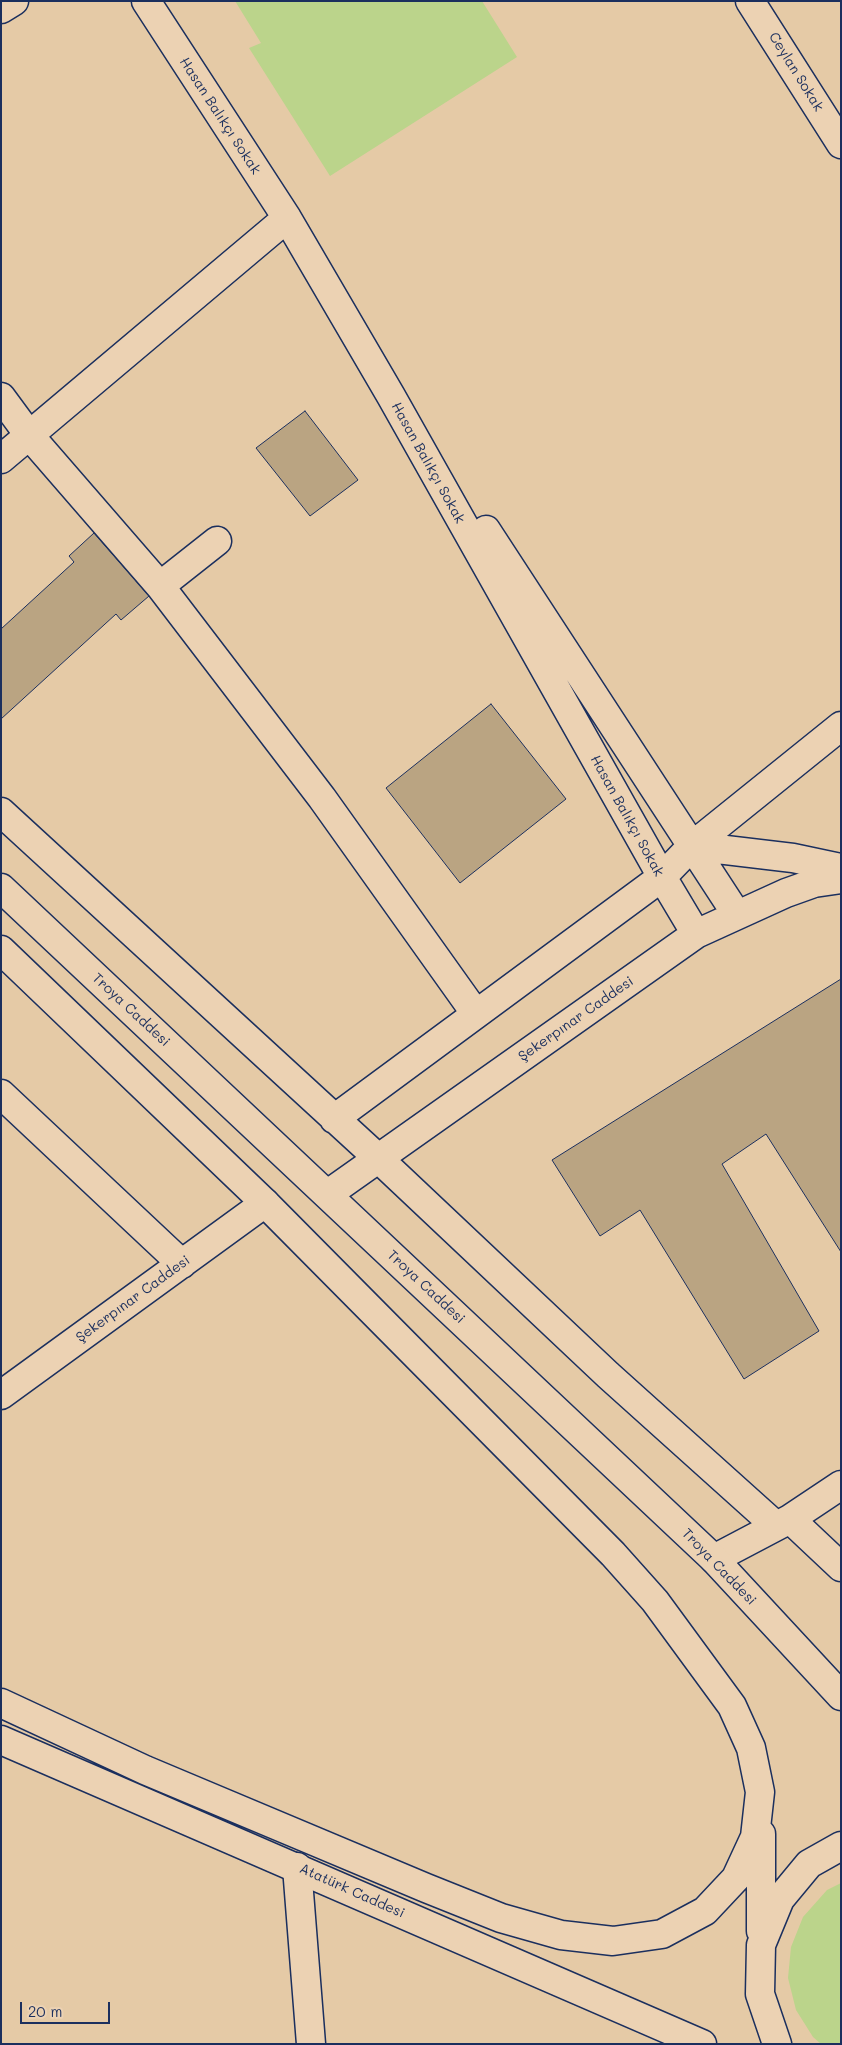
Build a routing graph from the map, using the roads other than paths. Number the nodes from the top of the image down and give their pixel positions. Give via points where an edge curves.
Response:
1 (14, 1) edge
2 (146, 1) edge
3 (750, 1) edge
4 (1, 9) edge
5 (841, 144) edge
6 (287, 218) junction
7 (391, 396) junction
8 (1, 397) edge
9 (29, 435) junction
10 (1, 459) edge
11 (217, 541) dead end
12 (160, 586) junction
13 (841, 726) edge
14 (1, 812) edge
15 (692, 846) junction
16 (841, 868) edge
17 (662, 877) junction
18 (841, 879) edge
19 (1, 888) edge
20 (736, 915) junction
21 (696, 934) junction
22 (1, 950) edge
23 (476, 1014) junction
24 (1, 1094) edge
25 (334, 1119) junction
26 (379, 1160) junction
27 (328, 1194) junction
28 (265, 1203) junction
29 (182, 1264) junction
30 (2, 1393) edge
31 (841, 1485) edge
32 (783, 1523) junction
33 (714, 1559) junction
34 (841, 1567) edge
35 (841, 1696) edge
36 (1, 1703) edge
37 (1, 1740) edge
38 (760, 1792) junction
39 (841, 1845) edge
40 (297, 1867) junction
41 (761, 1884) junction
42 (706, 1911) junction
43 (761, 1945) junction
44 (310, 2044) edge
45 (702, 2044) edge
46 (777, 2044) edge

1 - 4 street
2 - 6 street, Hasan Balıkçı Sokak
3 - 5 street, Ceylan Sokak
6 - 7 street, Hasan Balıkçı Sokak
6 - 9 street
7 - 15 street via 447,470
7 - 17 street, Hasan Balıkçı Sokak
8 - 9 street
9 - 10 street
9 - 12 street
11 - 12 street
12 - 23 street via 322,798
13 - 15 street
14 - 25 street
15 - 16 street via 793,858
15 - 17 street
15 - 20 street
17 - 21 street, Hasan Balıkçı Sokak
17 - 23 street
18 - 20 street, Şekerpınar Caddesi via 814,883
19 - 27 street, Troya Caddesi
20 - 21 street, Şekerpınar Caddesi
21 - 26 street, Şekerpınar Caddesi
22 - 28 street
23 - 25 street
24 - 29 street
25 - 26 street
26 - 27 street, Şekerpınar Caddesi
26 - 32 street via 608,1375
27 - 33 street, Troya Caddesi
28 - 29 street, Şekerpınar Caddesi
28 - 38 street via 613,1554 655,1601 732,1706 751,1748
29 - 30 street, Şekerpınar Caddesi
31 - 32 street
32 - 33 street
32 - 34 street
33 - 35 street, Troya Caddesi
36 - 42 street via 145,1770 501,1918 561,1935 613,1941 662,1934
37 - 40 street, Atatürk Caddesi
38 - 41 street
38 - 42 street via 755,1837 736,1878
39 - 41 street
39 - 43 street via 809,1864 780,1899
40 - 44 street
40 - 45 street, Atatürk Caddesi
41 - 42 street
41 - 43 street
43 - 46 street via 760,1994

